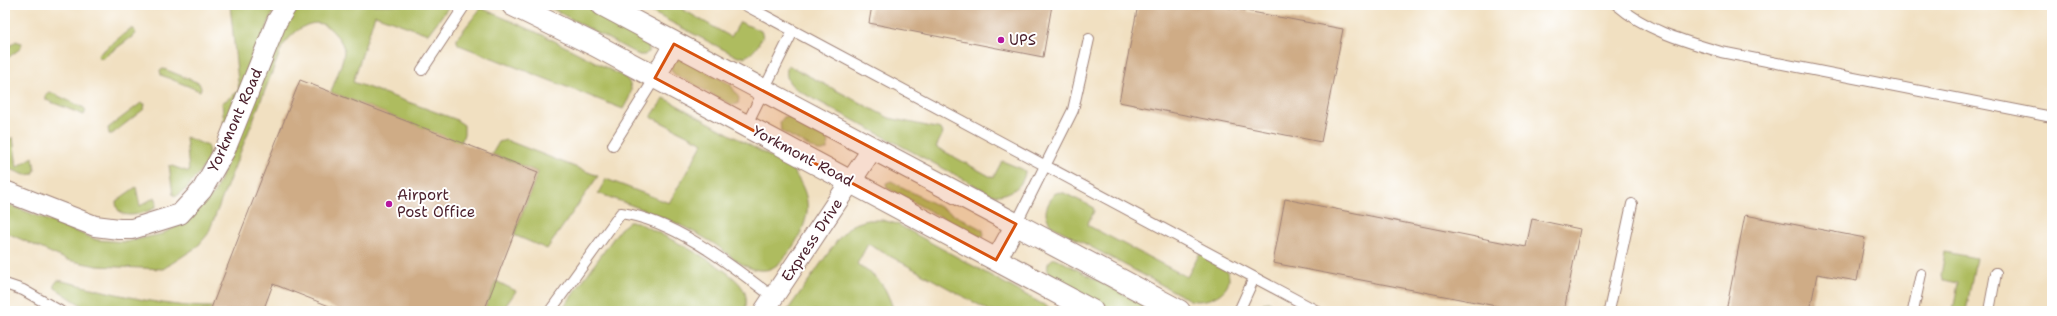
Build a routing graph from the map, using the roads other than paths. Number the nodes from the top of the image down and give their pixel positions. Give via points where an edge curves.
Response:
1 (287, 5) edge
2 (465, 5) edge
3 (513, 5) edge
4 (603, 5) edge
5 (745, 5) edge
6 (1617, 5) edge
7 (793, 31) junction
8 (1089, 39) dead end
9 (674, 44) junction
10 (422, 70) dead end
11 (655, 78) junction
12 (763, 90) junction
13 (2052, 116) edge
14 (746, 126) junction
15 (613, 145) dead end
16 (873, 148) junction
17 (1046, 166) junction
18 (851, 182) junction
19 (5, 191) edge
20 (1632, 204) dead end
21 (1016, 224) junction
22 (996, 260) junction
23 (1996, 273) dead end
24 (1921, 274) dead end
25 (1254, 278) junction
26 (5, 284) edge
27 (768, 304) edge
28 (60, 311) edge
29 (550, 311) edge
30 (1092, 311) edge
31 (1179, 311) edge
32 (1239, 311) edge
33 (1317, 311) edge
34 (1609, 311) edge
35 (1913, 311) edge
36 (1989, 311) edge

1 - 19 street, Yorkmont Road via 277,21 225,150 202,190 180,214 132,229 95,226
2 - 10 lane
3 - 11 street, Yorkmont Road
4 - 9 street
5 - 7 lane
6 - 13 lane via 1628,14 1669,36 1721,52
7 - 12 lane
7 - 17 lane
8 - 17 lane via 1073,110
9 - 11 street
9 - 12 street
11 - 14 street, Yorkmont Road
11 - 15 lane
12 - 14 lane
12 - 16 street
14 - 18 street, Yorkmont Road
16 - 18 street, Express Drive
16 - 21 street
17 - 21 lane
17 - 25 lane
18 - 22 street, Yorkmont Road
18 - 27 street, Express Drive
20 - 34 lane
21 - 22 street
21 - 31 street
22 - 30 street, Yorkmont Road
23 - 36 lane
24 - 35 lane
25 - 32 lane
25 - 33 lane
26 - 28 lane via 23,290
27 - 29 lane via 729,263 641,216 621,213

